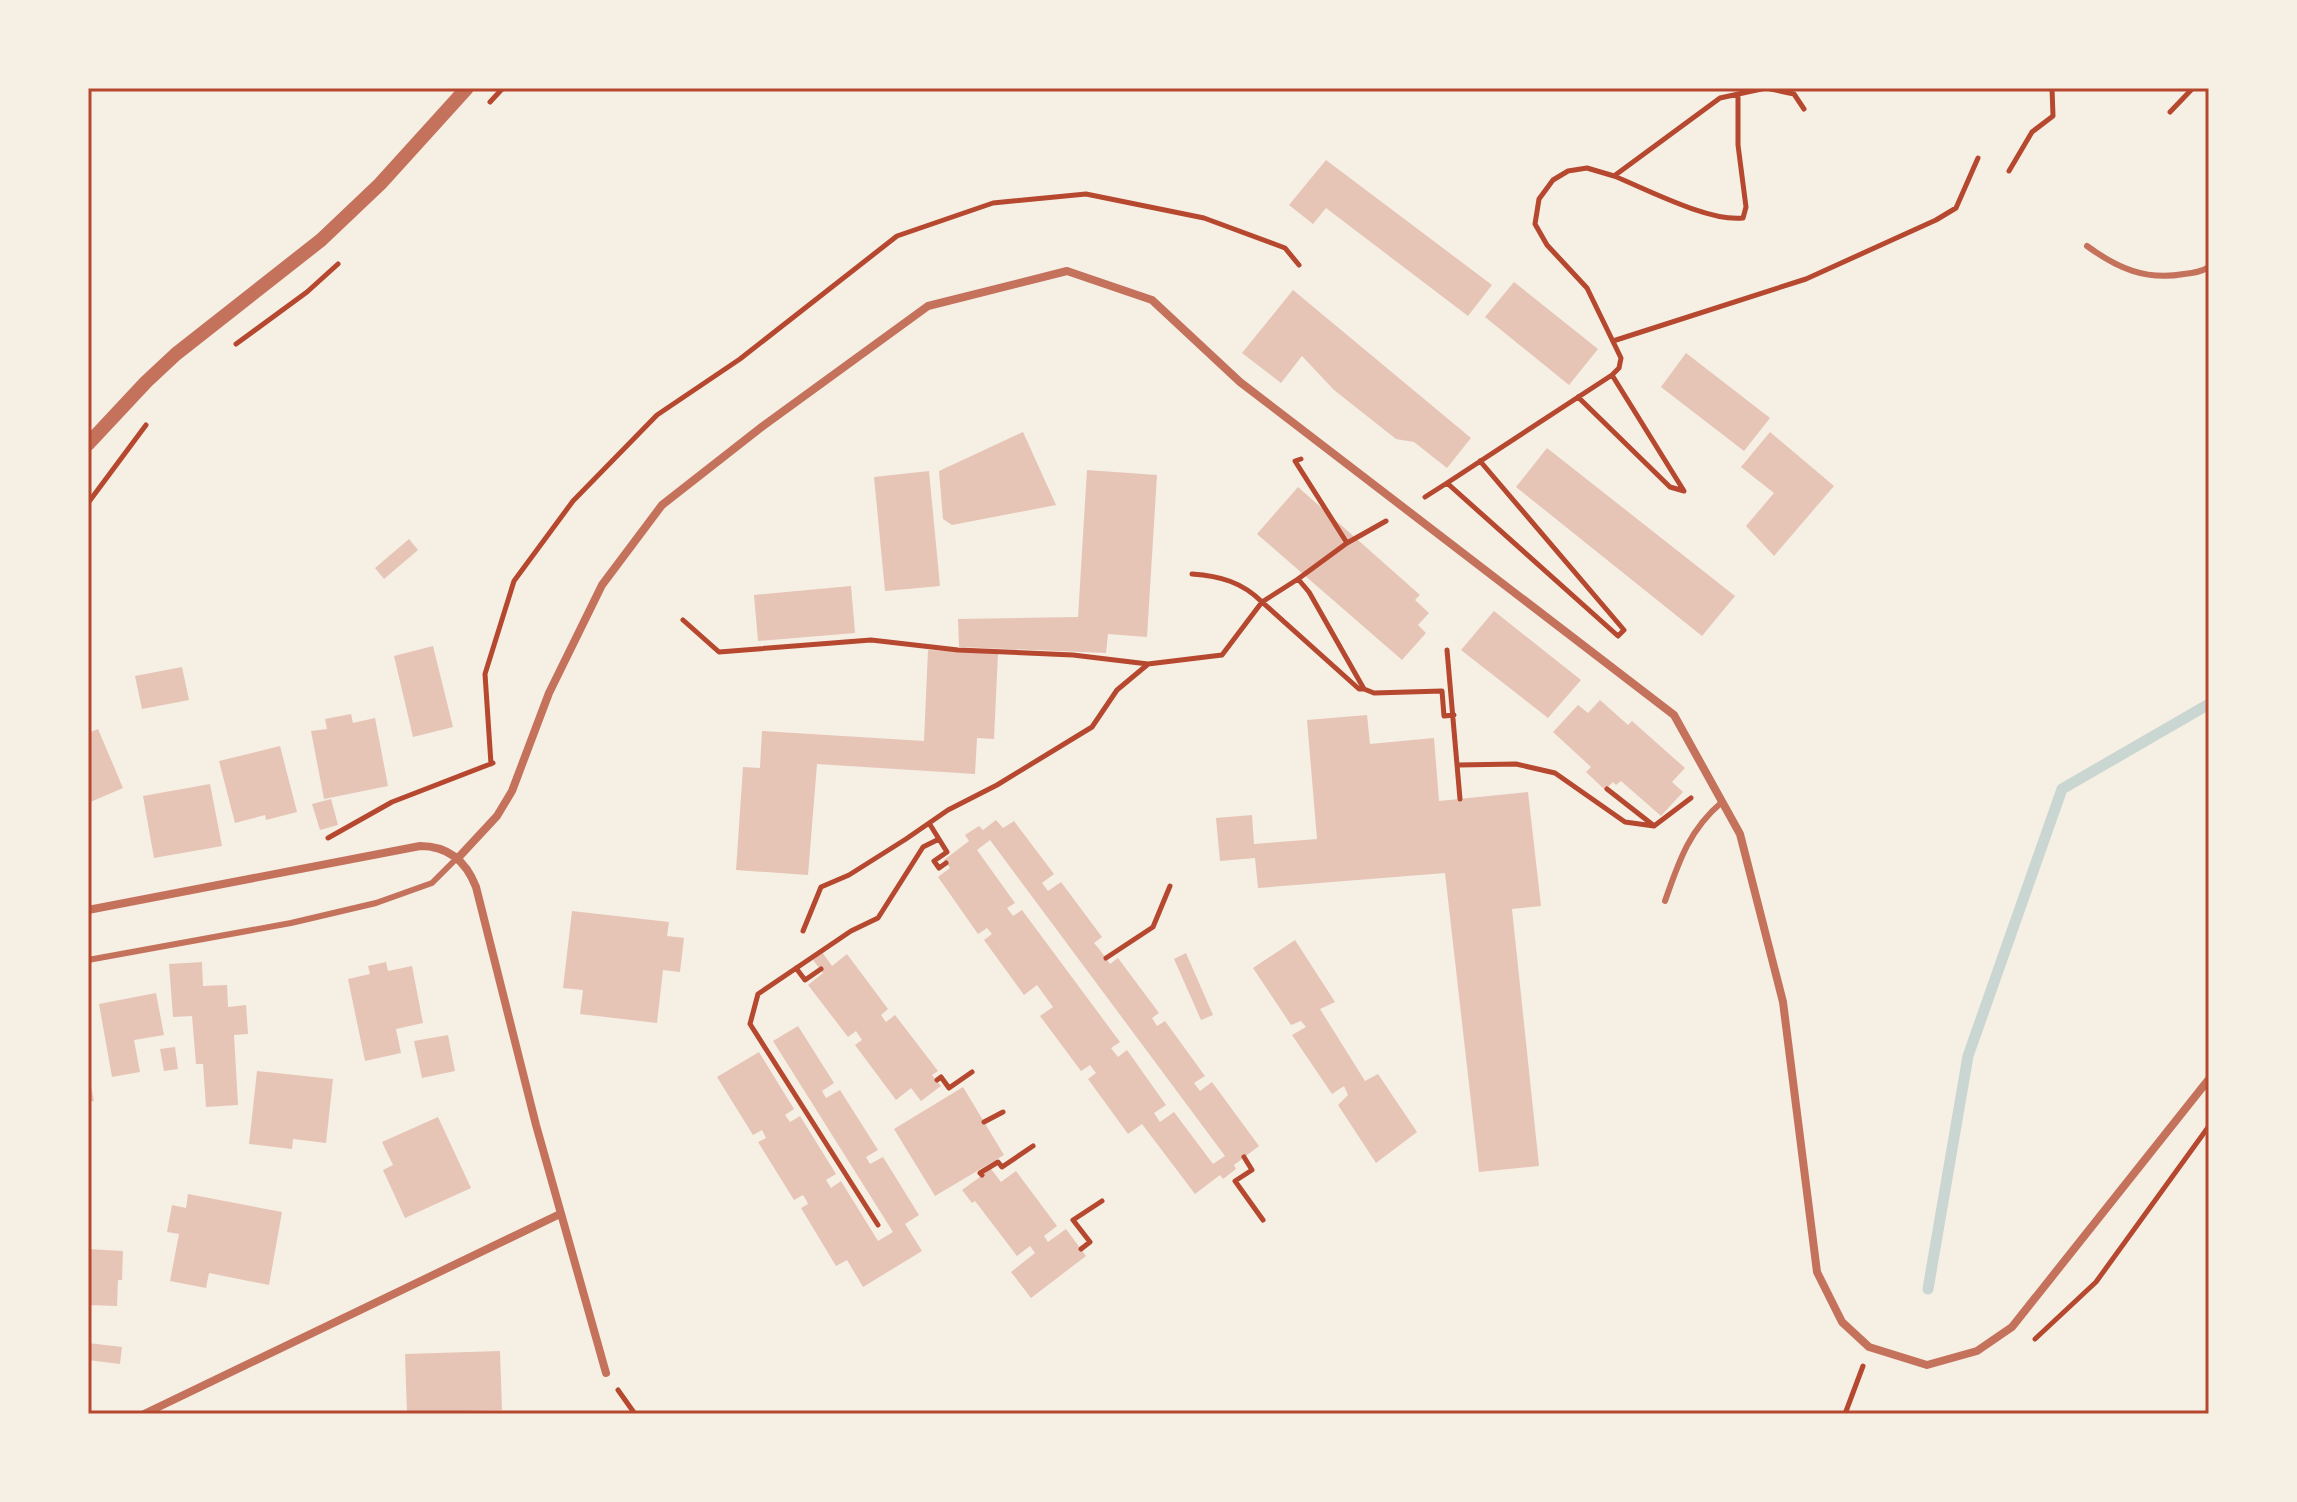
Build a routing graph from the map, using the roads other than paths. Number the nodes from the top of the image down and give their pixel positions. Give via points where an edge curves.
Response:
1 (467, 88) edge
2 (2087, 246) dead end
3 (2209, 267) edge
4 (88, 444) edge
5 (1722, 802) junction
6 (458, 858) junction
7 (1665, 901) dead end
8 (88, 910) edge
9 (88, 960) edge
10 (2209, 1079) edge
11 (560, 1214) junction
12 (606, 1373) dead end
13 (144, 1414) edge

1 - 4 street via 321,240 176,354
2 - 3 lane via 2110,263 2142,275 2171,277
5 - 6 street via 1674,715 1240,382 1152,300 1067,271 928,306 662,505 602,585 554,683 512,791 497,816
5 - 7 lane via 1685,845
5 - 10 street via 1740,834 1783,1002 1817,1272 1842,1322 1869,1347 1927,1365 1977,1351 2012,1327
6 - 8 street via 440,848 420,846
6 - 9 lane via 432,883 376,903
6 - 11 street via 476,887
11 - 12 street
11 - 13 street

